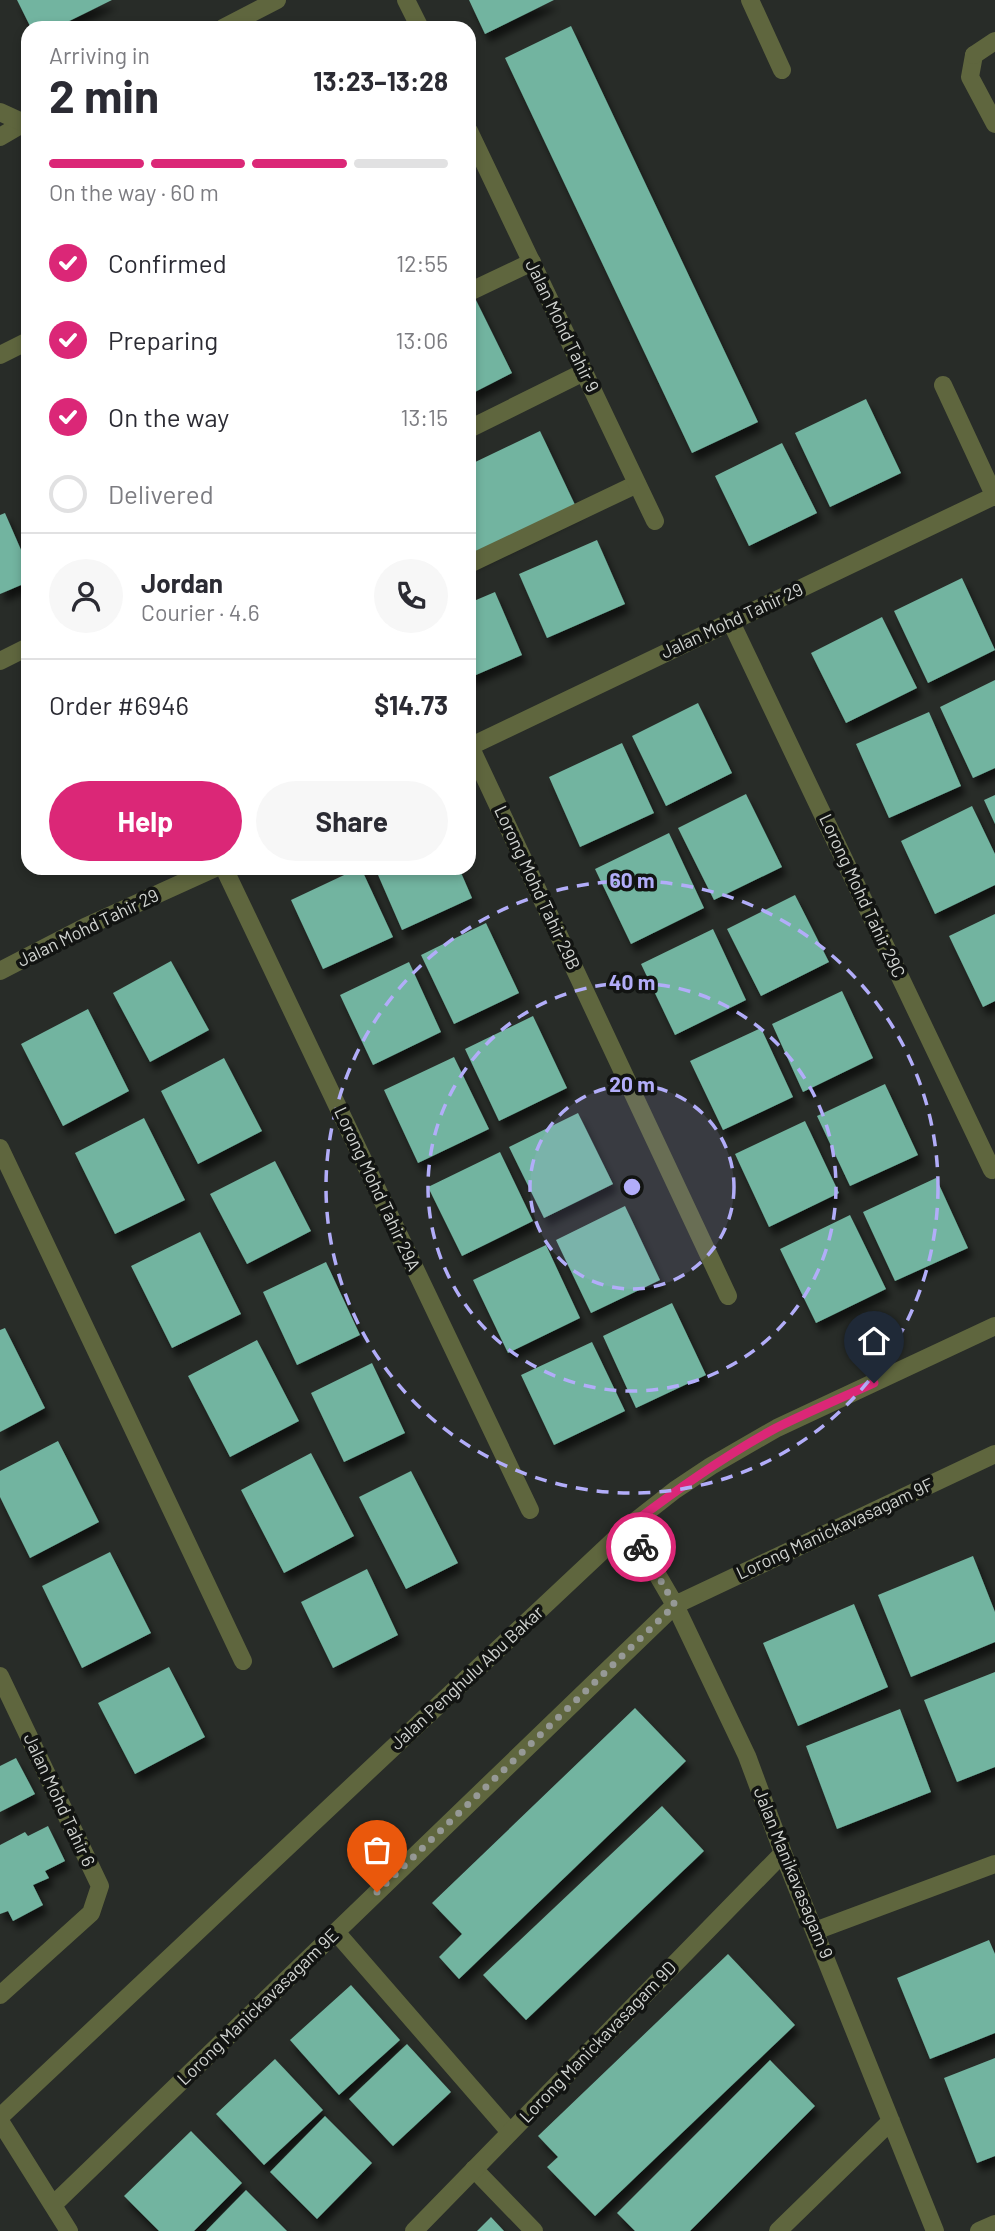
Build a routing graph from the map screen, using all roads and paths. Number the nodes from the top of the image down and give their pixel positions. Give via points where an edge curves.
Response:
1 (277, 0) edge
2 (407, 0) edge
3 (750, 0) edge
4 (236, 21) edge
5 (417, 21) edge
6 (995, 41) edge
7 (782, 70) dead end
8 (0, 112) edge
9 (21, 120) edge
10 (995, 124) edge
11 (21, 125) edge
12 (0, 137) edge
13 (476, 146) edge
14 (531, 262) junction
15 (476, 289) edge
16 (21, 344) edge
17 (0, 355) edge
18 (584, 372) junction
19 (943, 385) dead end
20 (476, 426) edge
21 (637, 484) junction
22 (995, 497) edge
23 (655, 520) dead end
24 (476, 561) edge
25 (731, 622) junction
26 (21, 650) edge
27 (0, 661) edge
28 (476, 743) edge
29 (476, 759) edge
30 (200, 875) edge
31 (228, 875) edge
32 (0, 971) edge
33 (0, 1148) edge
34 (992, 1170) dead end
35 (728, 1296) dead end
36 (995, 1326) edge
37 (995, 1454) edge
38 (530, 1510) dead end
39 (629, 1526) junction
40 (675, 1605) junction
41 (243, 1661) dead end
42 (0, 1676) edge
43 (783, 1853) junction
44 (995, 1864) edge
45 (815, 1931) junction
46 (336, 1932) junction
47 (0, 1995) edge
48 (0, 2119) edge
49 (891, 2121) junction
50 (510, 2132) junction
51 (474, 2169) junction
52 (53, 2205) junction
53 (995, 2224) edge
54 (68, 2230) edge
55 (414, 2231) edge
56 (534, 2231) edge
57 (778, 2231) edge
58 (935, 2231) edge
59 (979, 2231) edge

1 - 4 street
2 - 5 street
3 - 7 street
6 - 10 street via 974,55 970,77
8 - 9 street
11 - 12 street
13 - 14 street, Jalan Mohd Tahir 9
14 - 15 street
14 - 18 street, Jalan Mohd Tahir 9
16 - 17 street
18 - 20 street
18 - 21 street, Jalan Mohd Tahir 9
19 - 22 street
21 - 23 street, Jalan Mohd Tahir 9
21 - 24 street
22 - 25 street, Jalan Mohd Tahir 29
25 - 28 street, Jalan Mohd Tahir 29
25 - 34 street, Lorong Mohd Tahir 29C
26 - 27 street
29 - 35 street, Lorong Mohd Tahir 29B
30 - 32 street, Jalan Mohd Tahir 29
31 - 38 street, Lorong Mohd Tahir 29A
33 - 41 street
36 - 39 street, Jalan Penghulu Abu Bakar via 777,1428 711,1466
37 - 40 street, Lorong Manickavasagam 9F
39 - 40 street, Jalan Manikavasagam 9
39 - 48 street, Jalan Penghulu Abu Bakar
40 - 43 street, Jalan Manikavasagam 9 via 747,1756
40 - 46 street, Lorong Manickavasagam 9E
42 - 47 street, Jalan Mohd Tahir 6 via 100,1886 91,1913
43 - 45 street, Jalan Manikavasagam 9
43 - 50 street, Lorong Manickavasagam 9D
44 - 45 street
45 - 49 street, Jalan Manikavasagam 9
46 - 50 street
46 - 52 street, Lorong Manickavasagam 9E
48 - 52 street
49 - 57 street
49 - 58 street, Jalan Manikavasagam 9
50 - 51 street, Lorong Manickavasagam 9D
51 - 55 street, Lorong Manickavasagam 9D
51 - 56 street
52 - 54 street
53 - 59 street

